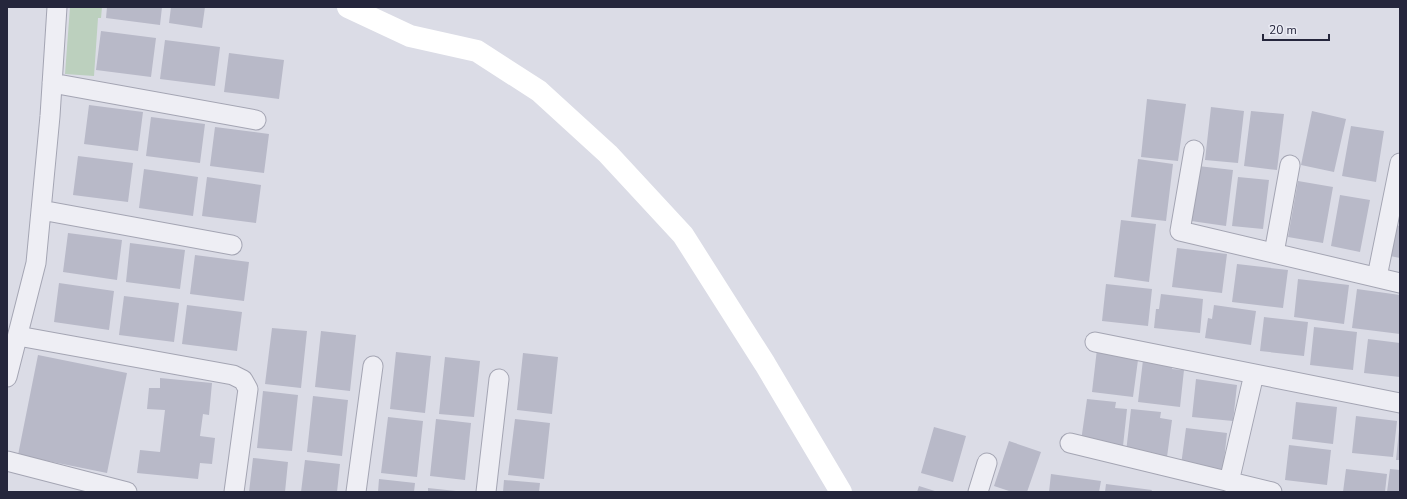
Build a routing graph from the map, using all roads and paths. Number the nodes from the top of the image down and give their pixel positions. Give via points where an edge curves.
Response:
1 (57, 7) edge
2 (348, 7) edge
3 (52, 83) junction
4 (256, 120) dead end
5 (1194, 150) dead end
6 (1400, 163) edge
7 (1290, 165) dead end
8 (41, 210) junction
9 (232, 245) dead end
10 (1274, 253) junction
11 (1377, 277) junction
12 (1400, 283) edge
13 (18, 336) junction
14 (1095, 342) dead end
15 (373, 366) dead end
16 (1254, 374) junction
17 (7, 377) edge
18 (499, 379) dead end
19 (1400, 403) edge
20 (1070, 443) dead end
21 (7, 461) edge
22 (987, 463) dead end
23 (1229, 482) junction
24 (120, 491) edge
25 (234, 492) edge
26 (356, 492) edge
27 (486, 492) edge
28 (841, 492) edge
29 (978, 492) edge
30 (1272, 492) edge

1 - 3 street
2 - 28 street via 410,36 477,51 539,91 608,154 683,235 765,364
3 - 4 street
3 - 8 street
5 - 10 street via 1180,231
6 - 11 street
7 - 10 street
8 - 9 street
8 - 13 street via 36,263
10 - 11 street
11 - 12 street
13 - 17 street
13 - 25 street via 233,375 243,380 248,389
14 - 16 street
15 - 26 street
16 - 19 street
16 - 23 street
18 - 27 street
20 - 23 street
21 - 24 street
22 - 29 street
23 - 30 street

